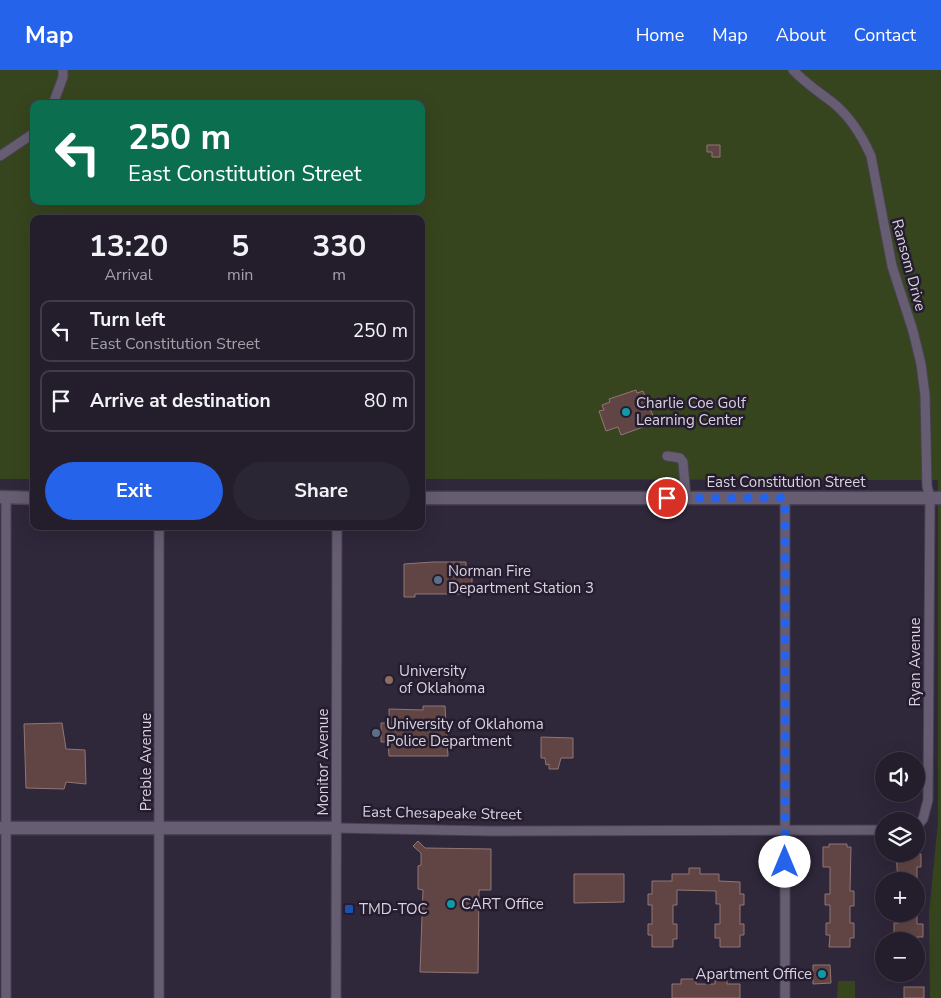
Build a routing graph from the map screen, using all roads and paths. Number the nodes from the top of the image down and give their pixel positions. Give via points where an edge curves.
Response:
1 (63, 70) edge
2 (793, 70) edge
3 (54, 100) edge
4 (30, 137) edge
5 (0, 156) edge
6 (667, 456) dead end
7 (3, 497) edge
8 (30, 498) edge
9 (425, 498) edge
10 (686, 498) junction
11 (785, 498) junction
12 (935, 498) edge
13 (160, 530) edge
14 (337, 530) edge
15 (925, 812) edge
16 (3, 828) edge
17 (159, 828) junction
18 (336, 828) junction
19 (785, 830) junction
20 (875, 830) edge
21 (6, 998) edge
22 (159, 998) edge
23 (336, 998) edge
24 (785, 998) edge

1 - 3 street
2 - 12 street, Ransom Drive via 852,123 871,156 892,266 920,364 925,395 927,486
4 - 5 street
6 - 10 street via 680,458 683,462
7 - 8 main road
7 - 16 street
9 - 10 main road, East Constitution Street
10 - 11 main road, East Constitution Street
11 - 12 main road, East Constitution Street
11 - 19 street
12 - 15 street, Ryan Avenue via 928,800
13 - 17 street, Preble Avenue
14 - 18 street, Monitor Avenue
16 - 17 main road, East Chesapeake Street
16 - 21 street
17 - 18 main road, East Chesapeake Street
17 - 22 street, Preble Avenue
18 - 19 street, East Chesapeake Street
18 - 23 street, Monitor Avenue
19 - 20 street, East Chesapeake Street
19 - 24 street

